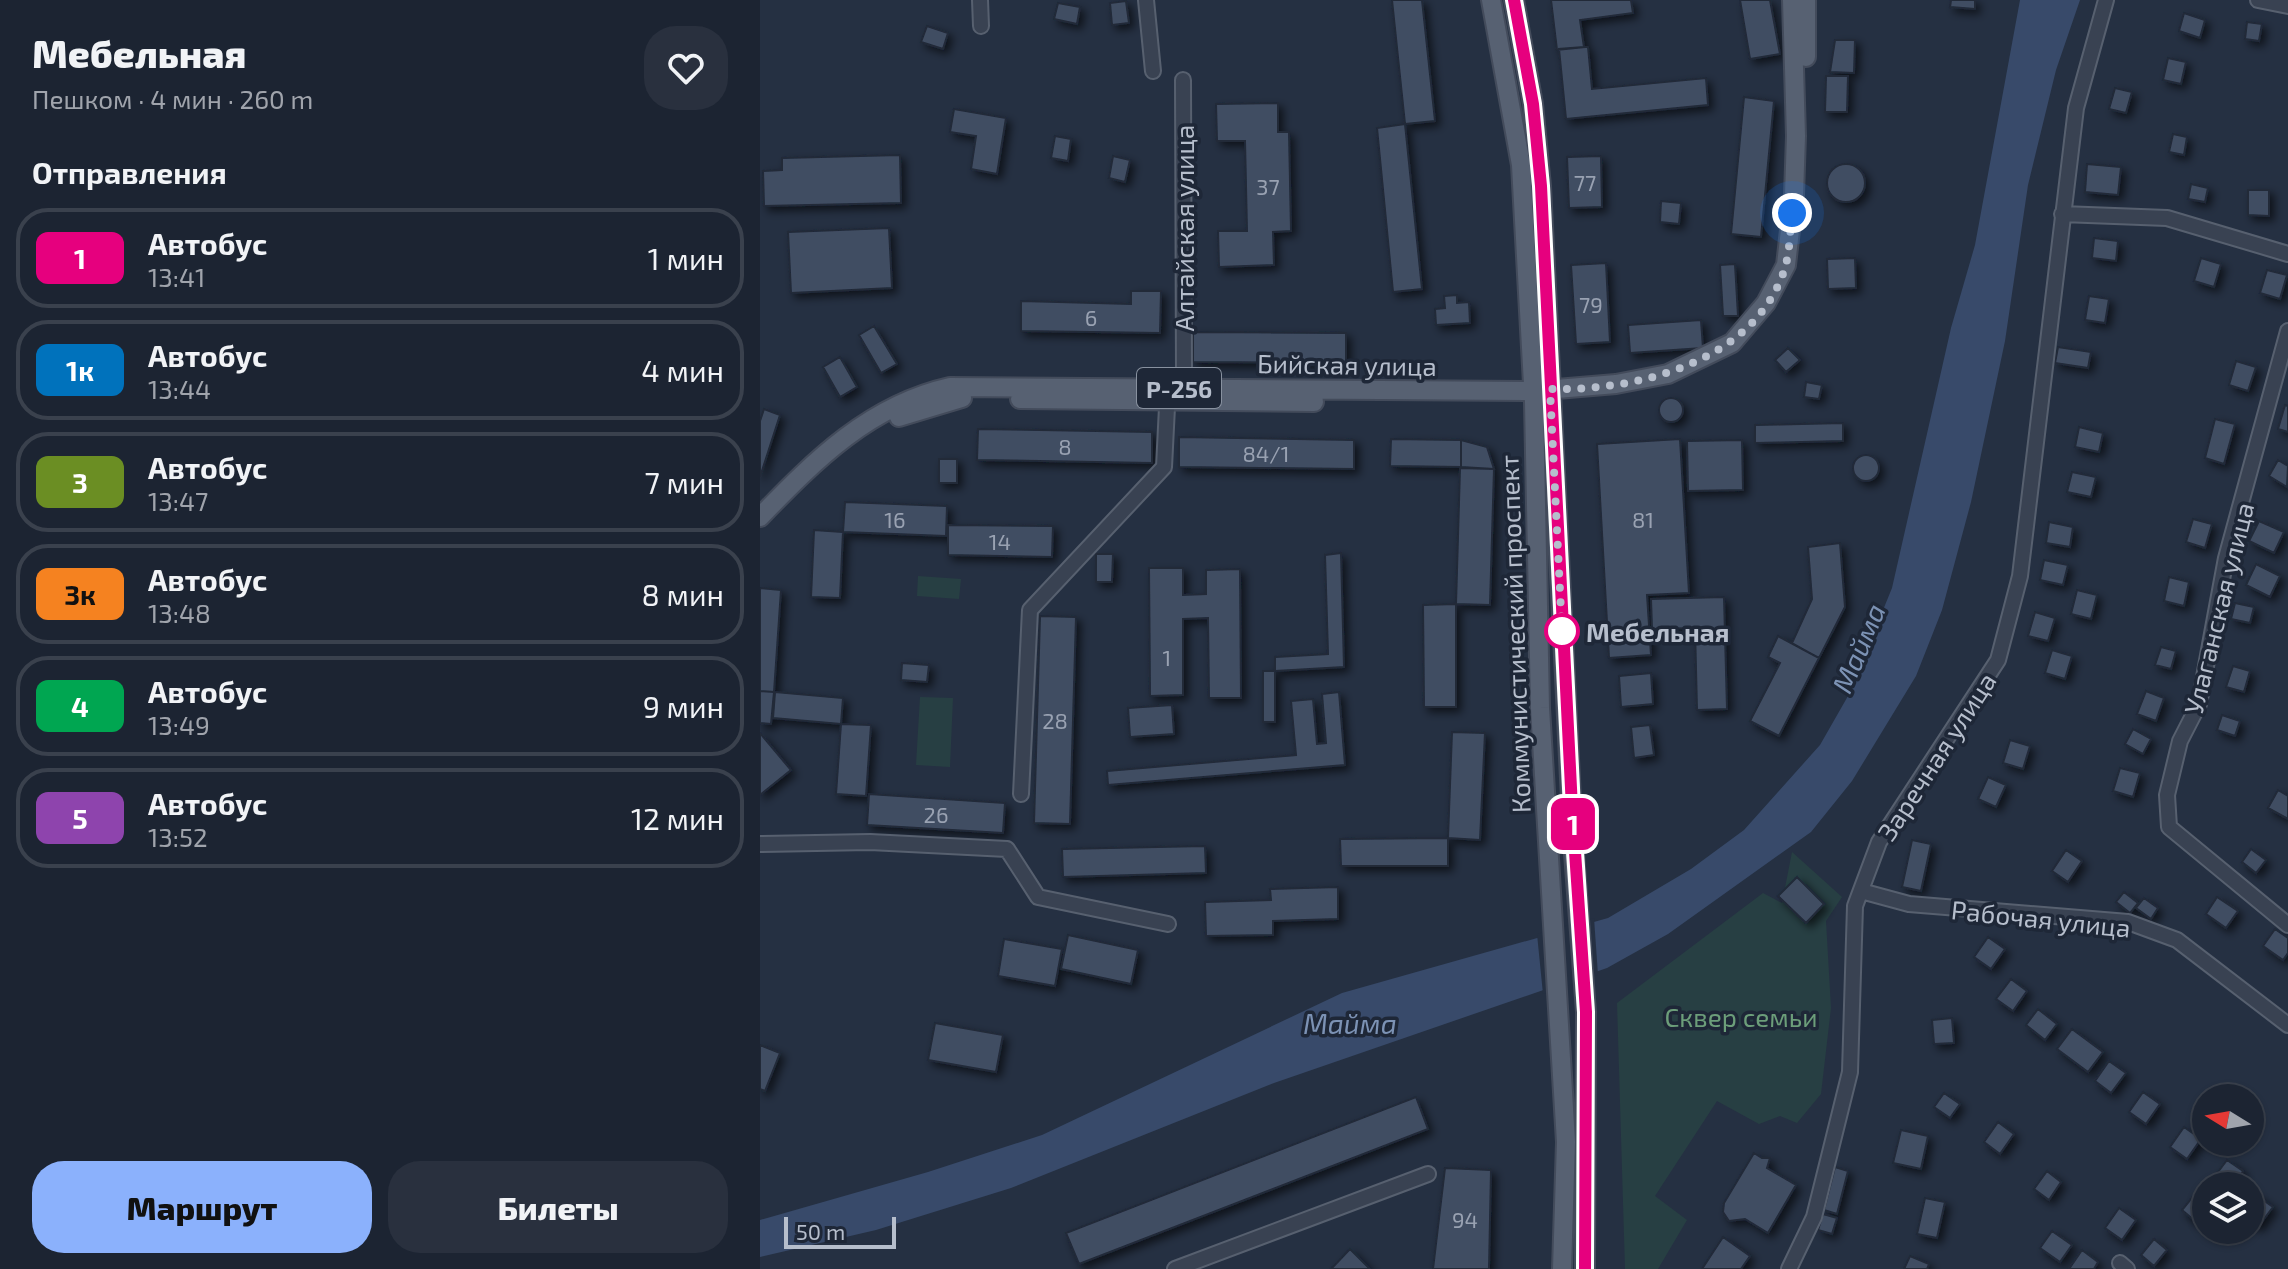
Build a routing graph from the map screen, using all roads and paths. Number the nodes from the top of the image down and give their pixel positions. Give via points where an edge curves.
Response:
1 (980, 0) edge
2 (1146, 0) edge
3 (1491, 0) edge
4 (1514, 0) edge
5 (1792, 0) edge
6 (1806, 0) edge
7 (2106, 0) edge
8 (2258, 0) edge
9 (2288, 6) edge
10 (981, 26) dead end
11 (1153, 71) dead end
12 (1183, 80) dead end
13 (2062, 214) junction
14 (2288, 254) edge
15 (2288, 331) edge
16 (1168, 394) junction
17 (1542, 396) junction
18 (760, 517) edge
19 (1021, 794) dead end
20 (760, 844) edge
21 (1861, 891) junction
22 (1168, 924) dead end
23 (2288, 925) edge
24 (2288, 1025) edge
25 (1428, 1174) dead end
26 (1175, 1269) edge
27 (1562, 1269) edge
28 (1585, 1269) edge
29 (1789, 1269) edge

1 - 10 street
2 - 11 street
3 - 17 main road, Коммунистический проспект via 1521,165
4 - 17 main road, Коммунистический проспект via 1541,186
5 - 17 main road, Р-256 via 1794,195 1786,265 1775,290 1732,343 1668,374
6 - 17 main road, Р-256 via 1807,136 1800,241 1795,269 1775,307 1741,348 1667,384
7 - 13 street, Заречная улица via 2076,108
8 - 9 street
12 - 16 street, Алтайская улица via 1184,376
13 - 14 street via 2167,218
13 - 21 street, Заречная улица via 2020,576 1998,660 1879,842
15 - 23 street, Улаганская улица via 2226,558 2199,704 2180,741 2167,795 2169,827
16 - 17 main road, Бийская улица / Р-256
16 - 18 main road, Бийская улица / Р-256 via 950,387 927,392 879,413 838,442
16 - 19 street, Алтайская улица via 1164,467 1030,610
17 - 27 main road, Коммунистический проспект via 1537,631 1566,1142
17 - 28 main road, Коммунистический проспект via 1586,1012
20 - 22 street via 870,842 1007,849 1038,897
21 - 24 street, Рабочая улица via 1909,904 2128,922 2177,940
21 - 29 street, Заречная улица via 1855,906 1851,970 1850,1072 1814,1217
25 - 26 street

